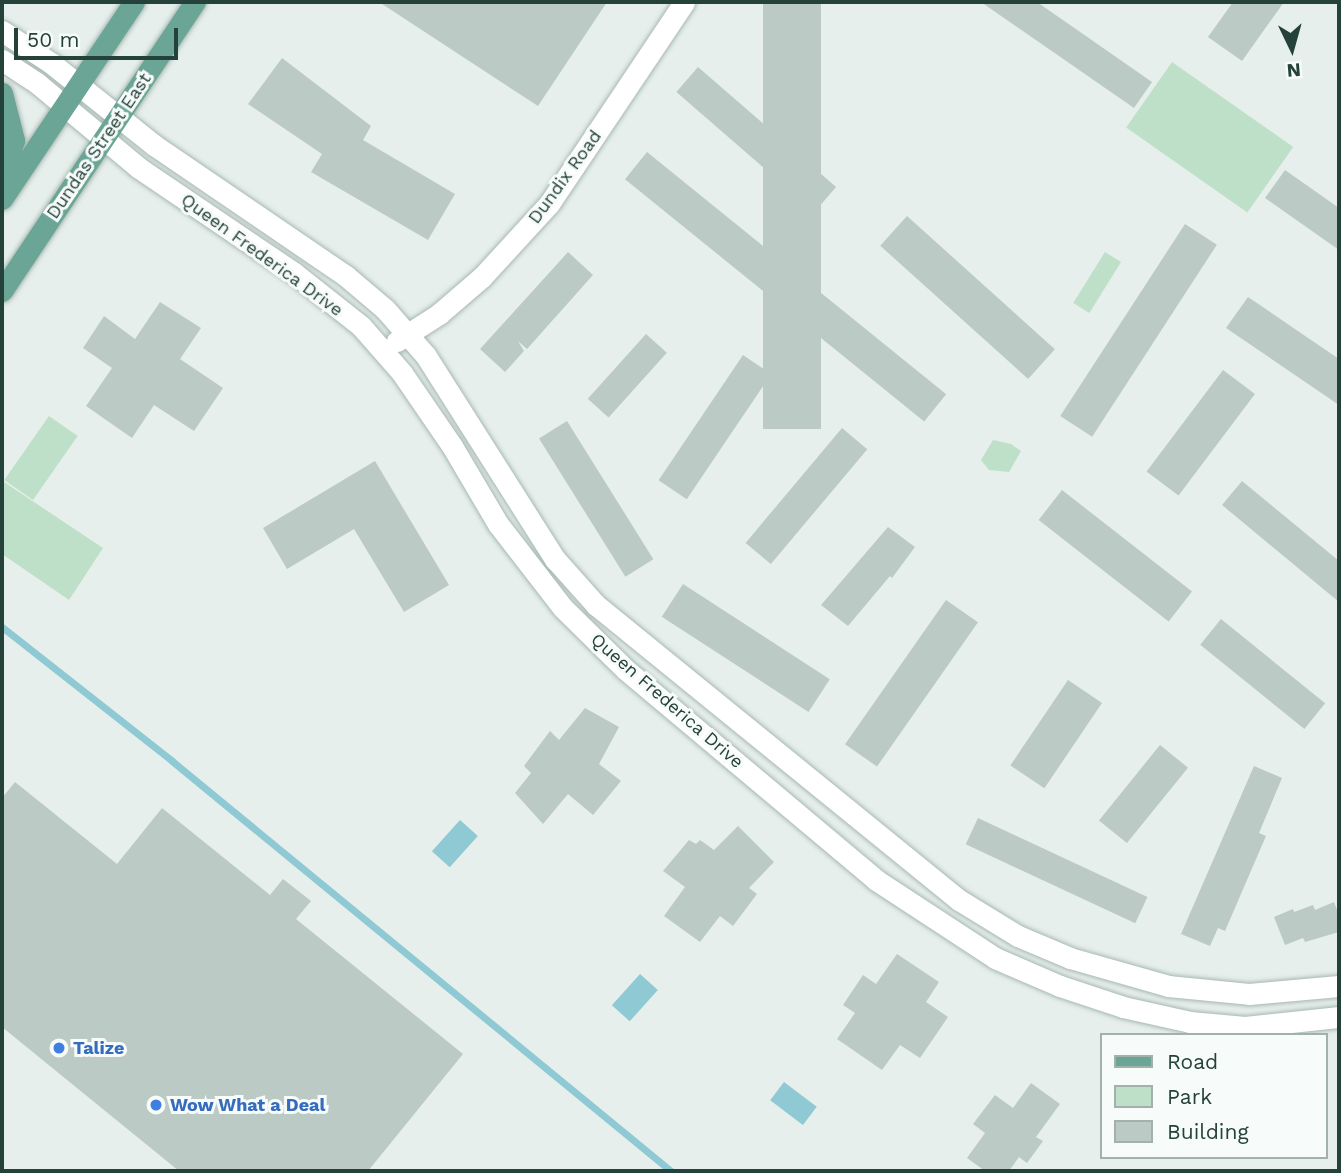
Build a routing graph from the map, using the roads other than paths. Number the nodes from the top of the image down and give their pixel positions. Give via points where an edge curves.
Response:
1 (134, 2) edge
2 (195, 2) edge
3 (684, 2) edge
4 (2, 31) edge
5 (2, 60) edge
6 (78, 85) junction
7 (2, 93) edge
8 (64, 106) junction
9 (118, 117) junction
10 (104, 138) junction
11 (2, 180) edge
12 (2, 199) edge
13 (2, 291) edge
14 (408, 332) junction
15 (384, 351) junction
16 (1339, 986) edge
17 (1339, 1017) edge

1 - 6 main road
2 - 9 main road, Dundas Street East
3 - 14 street, Dundix Road via 549,204 482,277 439,314
4 - 6 street, Queen Frederica Drive
5 - 8 street, Queen Frederica Drive
6 - 8 main road
6 - 9 street, Queen Frederica Drive
7 - 11 main road via 14,140
8 - 10 street, Queen Frederica Drive
8 - 12 main road
9 - 10 main road, Dundas Street East
9 - 14 street, Queen Frederica Drive via 346,276
10 - 13 main road, Dundas Street East
10 - 15 street, Queen Frederica Drive via 139,168 330,300
14 - 15 street, Dundix Road
14 - 16 street, Queen Frederica Drive via 555,559 596,605 959,900 1018,936 1070,958 1168,986 1249,994
15 - 17 street, Queen Frederica Drive via 452,446 498,524 563,608 625,670 876,880 995,958 1123,1007 1190,1022 1245,1027

